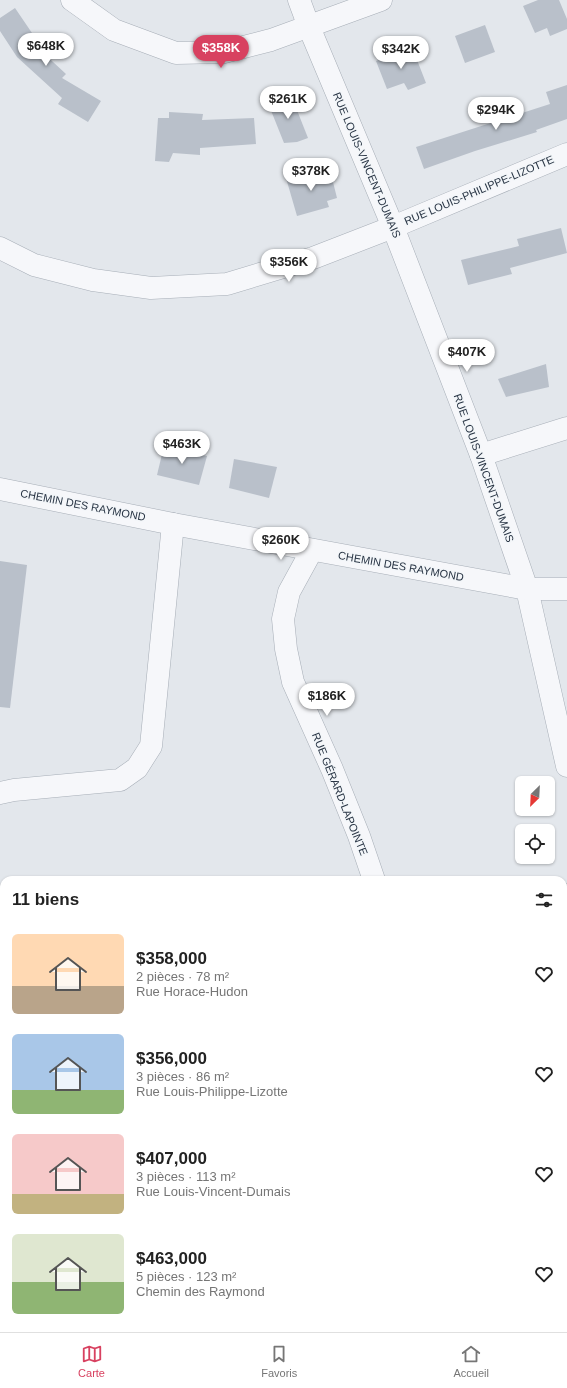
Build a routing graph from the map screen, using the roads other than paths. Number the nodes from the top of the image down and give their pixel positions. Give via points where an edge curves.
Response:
1 (72, 0) edge
2 (299, 0) edge
3 (381, 0) edge
4 (309, 27) junction
5 (567, 154) edge
6 (393, 227) junction
7 (0, 248) edge
8 (567, 428) edge
9 (481, 455) junction
10 (0, 489) edge
11 (173, 524) junction
12 (312, 550) junction
13 (527, 589) junction
14 (567, 589) edge
15 (567, 766) edge
16 (0, 793) edge
17 (373, 876) edge

1 - 4 street via 114,30 176,53 224,52
2 - 4 street, RUE LOUIS-VINCENT-DUMAIS
3 - 4 street
4 - 6 street, RUE LOUIS-VINCENT-DUMAIS
5 - 6 street, RUE LOUIS-PHILIPPE-LIZOTTE
6 - 7 street, RUE LOUIS-PHILIPPE-LIZOTTE via 313,258 227,284 151,288 93,280 34,264
6 - 9 street, RUE LOUIS-VINCENT-DUMAIS
8 - 9 street
9 - 13 street, RUE LOUIS-VINCENT-DUMAIS
10 - 11 street, CHEMIN DES RAYMOND
11 - 12 street, CHEMIN DES RAYMOND
11 - 16 street via 151,746 137,768 120,780
12 - 13 street, CHEMIN DES RAYMOND
12 - 17 street, RUE GÉRARD-LAPOINTE via 289,592 283,619 286,649 293,682 344,799
13 - 14 street, CHEMIN DES RAYMOND
13 - 15 street, RUE LOUIS-VINCENT-DUMAIS

